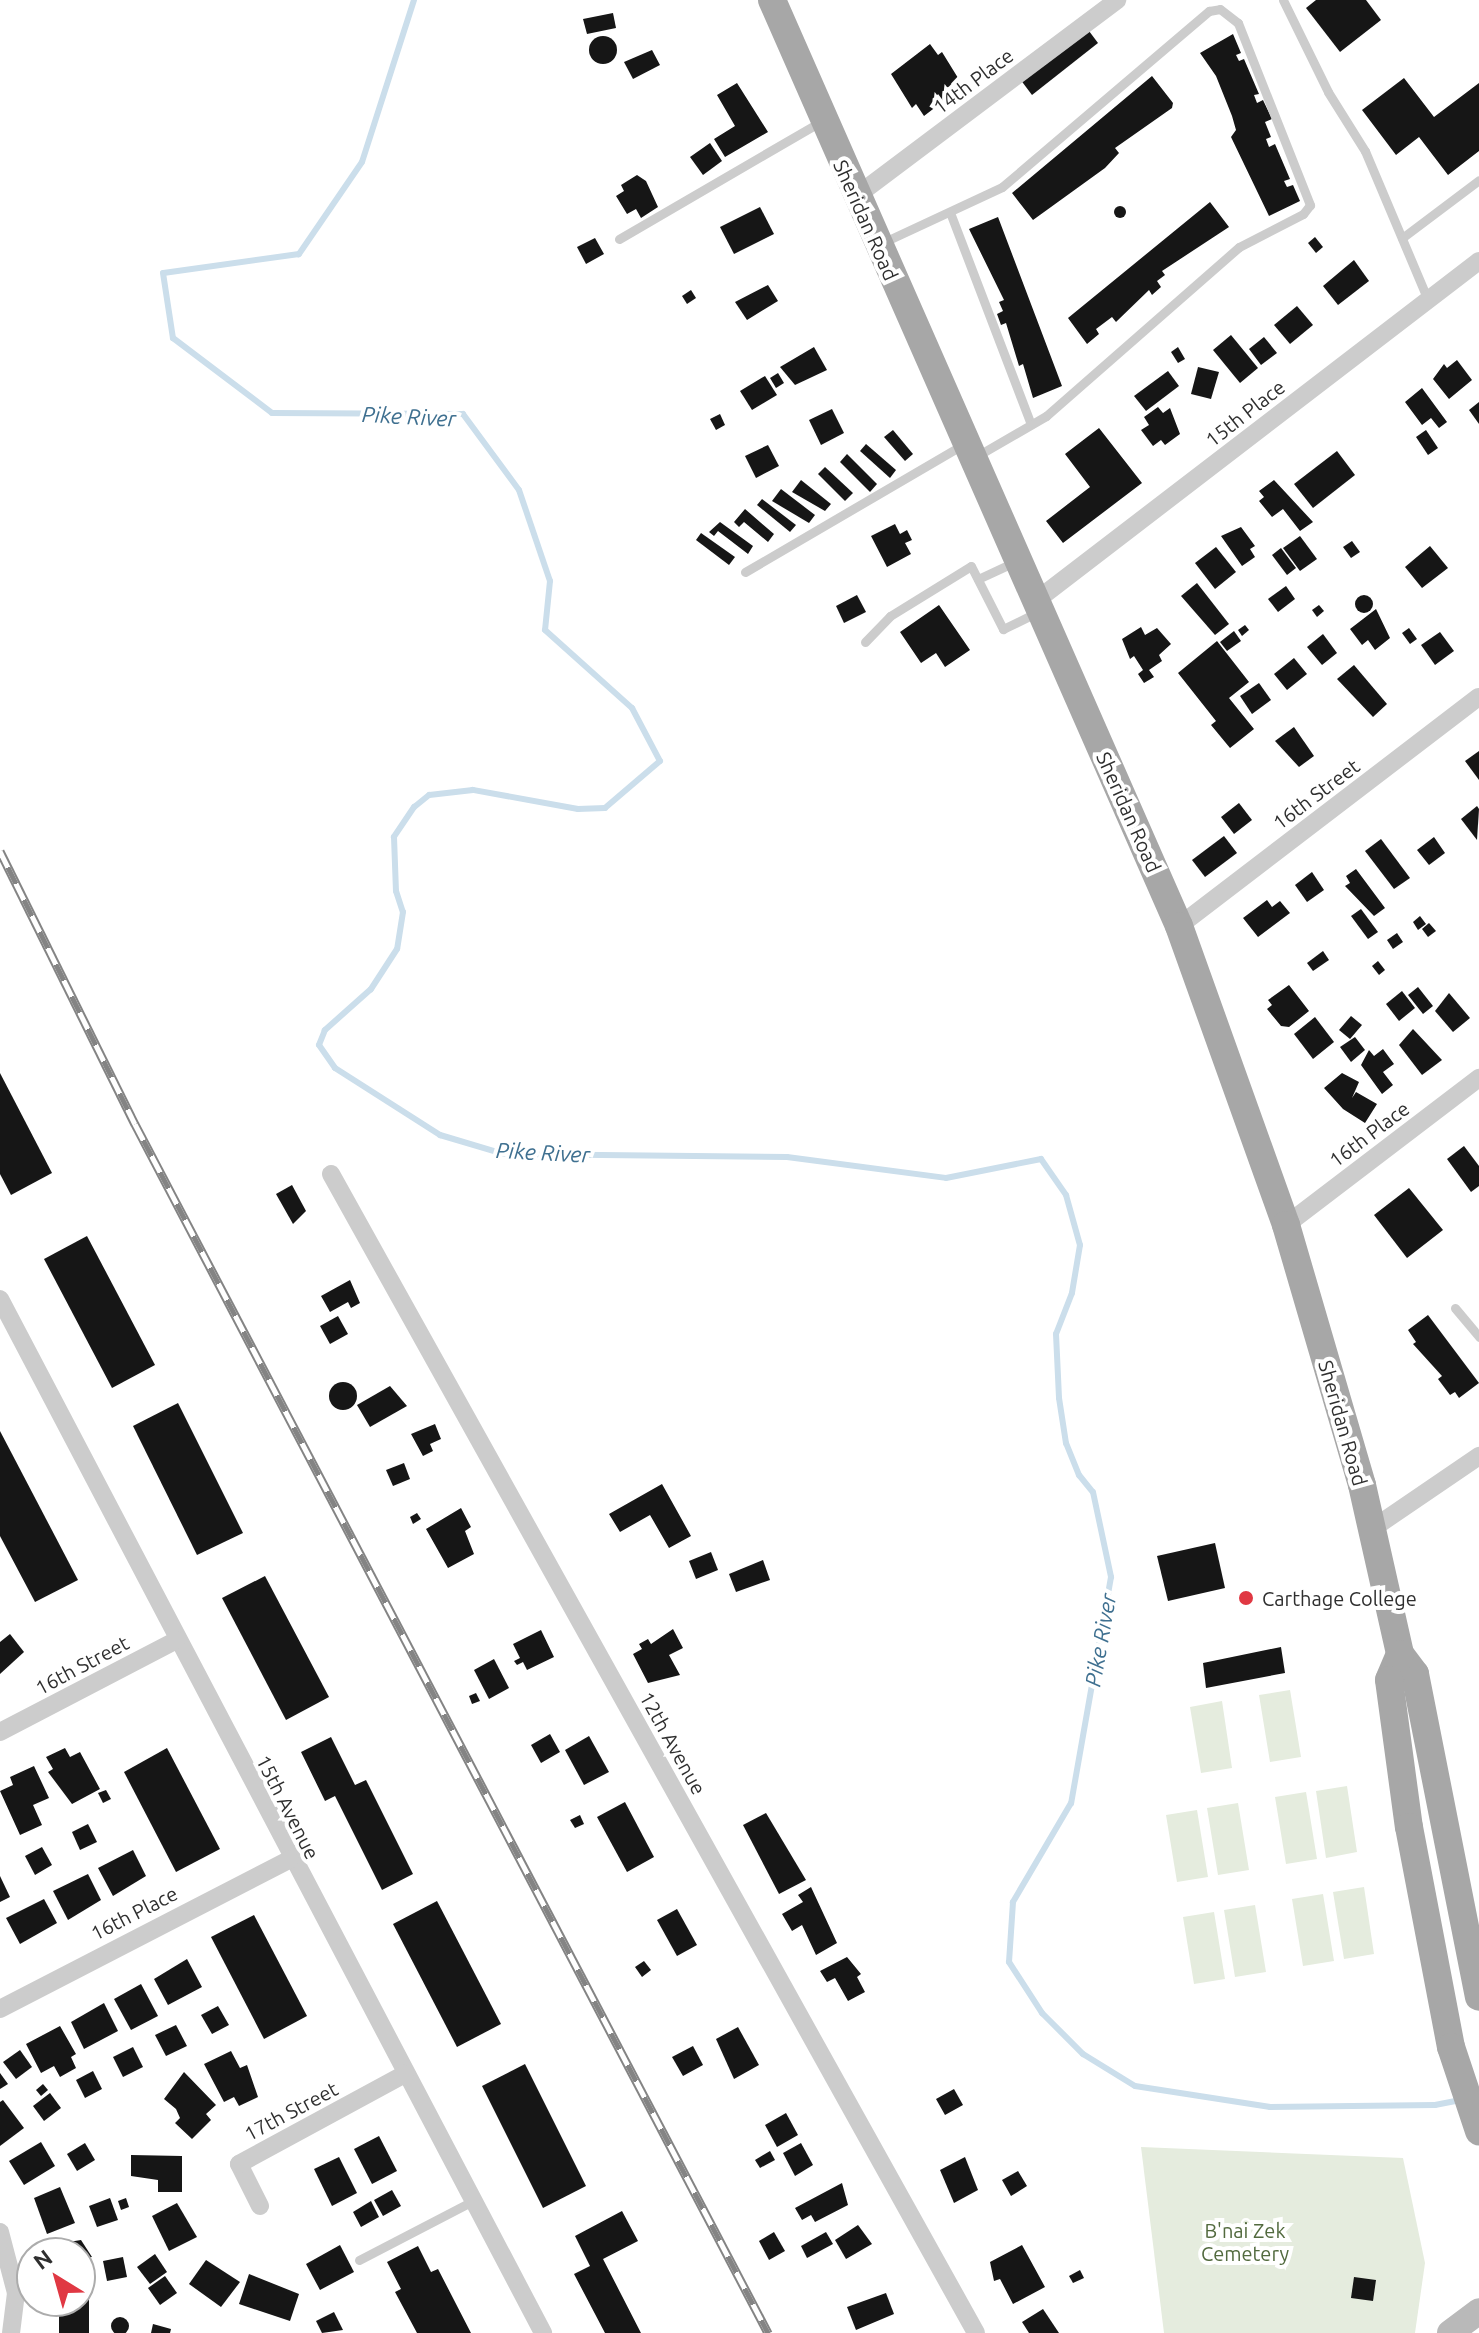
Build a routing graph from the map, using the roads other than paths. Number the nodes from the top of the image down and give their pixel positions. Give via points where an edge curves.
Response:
1 (772, 0) edge
2 (1117, 0) edge
3 (1283, 0) edge
4 (823, 120) junction
5 (1479, 180) edge
6 (855, 197) junction
7 (951, 215) junction
8 (1402, 238) junction
9 (619, 239) dead end
10 (877, 245) junction
11 (1479, 261) edge
12 (1428, 300) junction
13 (1031, 424) junction
14 (971, 450) junction
15 (1019, 560) junction
16 (745, 572) dead end
17 (978, 579) junction
18 (1039, 605) junction
19 (865, 642) dead end
20 (1479, 697) edge
21 (1179, 926) junction
22 (1479, 1078) edge
23 (331, 1174) dead end
24 (1286, 1225) junction
25 (0, 1299) edge
26 (1455, 1308) dead end
27 (1479, 1337) edge
28 (1479, 1456) edge
29 (1372, 1529) junction
30 (177, 1640) junction
31 (1400, 1654) junction
32 (4, 1731) edge
33 (290, 1859) junction
34 (1479, 1997) edge
35 (0, 2009) edge
36 (405, 2074) junction
37 (1479, 2131) edge
38 (473, 2201) junction
39 (260, 2206) dead end
40 (0, 2232) edge
41 (359, 2260) dead end
42 (1479, 2311) edge
43 (11, 2333) edge
44 (543, 2333) edge
45 (976, 2333) edge
46 (1450, 2333) edge

1 - 4 main road, Sheridan Road
2 - 6 street, 14th Place
3 - 8 lane via 1328,92 1365,151
4 - 6 main road, Sheridan Road
4 - 9 lane
5 - 8 lane
6 - 10 main road, Sheridan Road
7 - 10 lane
7 - 13 lane
7 - 13 lane via 1002,187 1209,11 1220,9 1238,23 1310,205 1303,214 1239,247
8 - 12 lane
10 - 14 main road, Sheridan Road
11 - 12 street, 15th Place
12 - 18 street, 15th Place
13 - 14 lane
14 - 15 main road, Sheridan Road
14 - 16 lane
15 - 17 lane
15 - 18 main road, Sheridan Road
17 - 18 lane via 1003,629
17 - 19 lane via 971,566 890,616
18 - 21 main road, Sheridan Road
20 - 21 street, 16th Street
21 - 24 main road, Sheridan Road
22 - 24 street, 16th Place
23 - 45 street, 12th Avenue
24 - 29 main road, Sheridan Road
25 - 30 street, 15th Avenue
26 - 27 lane
28 - 29 street
29 - 31 main road, Sheridan Road
30 - 32 street, 16th Street
30 - 33 street, 15th Avenue
31 - 34 main road, Sheridan Road via 1415,1674
31 - 37 main road, Sheridan Road via 1389,1680 1409,1827 1451,2047
33 - 35 street, 16th Place
33 - 36 street, 15th Avenue
36 - 38 street, 15th Avenue
36 - 39 street, 17th Street via 239,2164
38 - 41 lane
38 - 44 street, 15th Avenue
40 - 43 street via 16,2293
42 - 46 street

